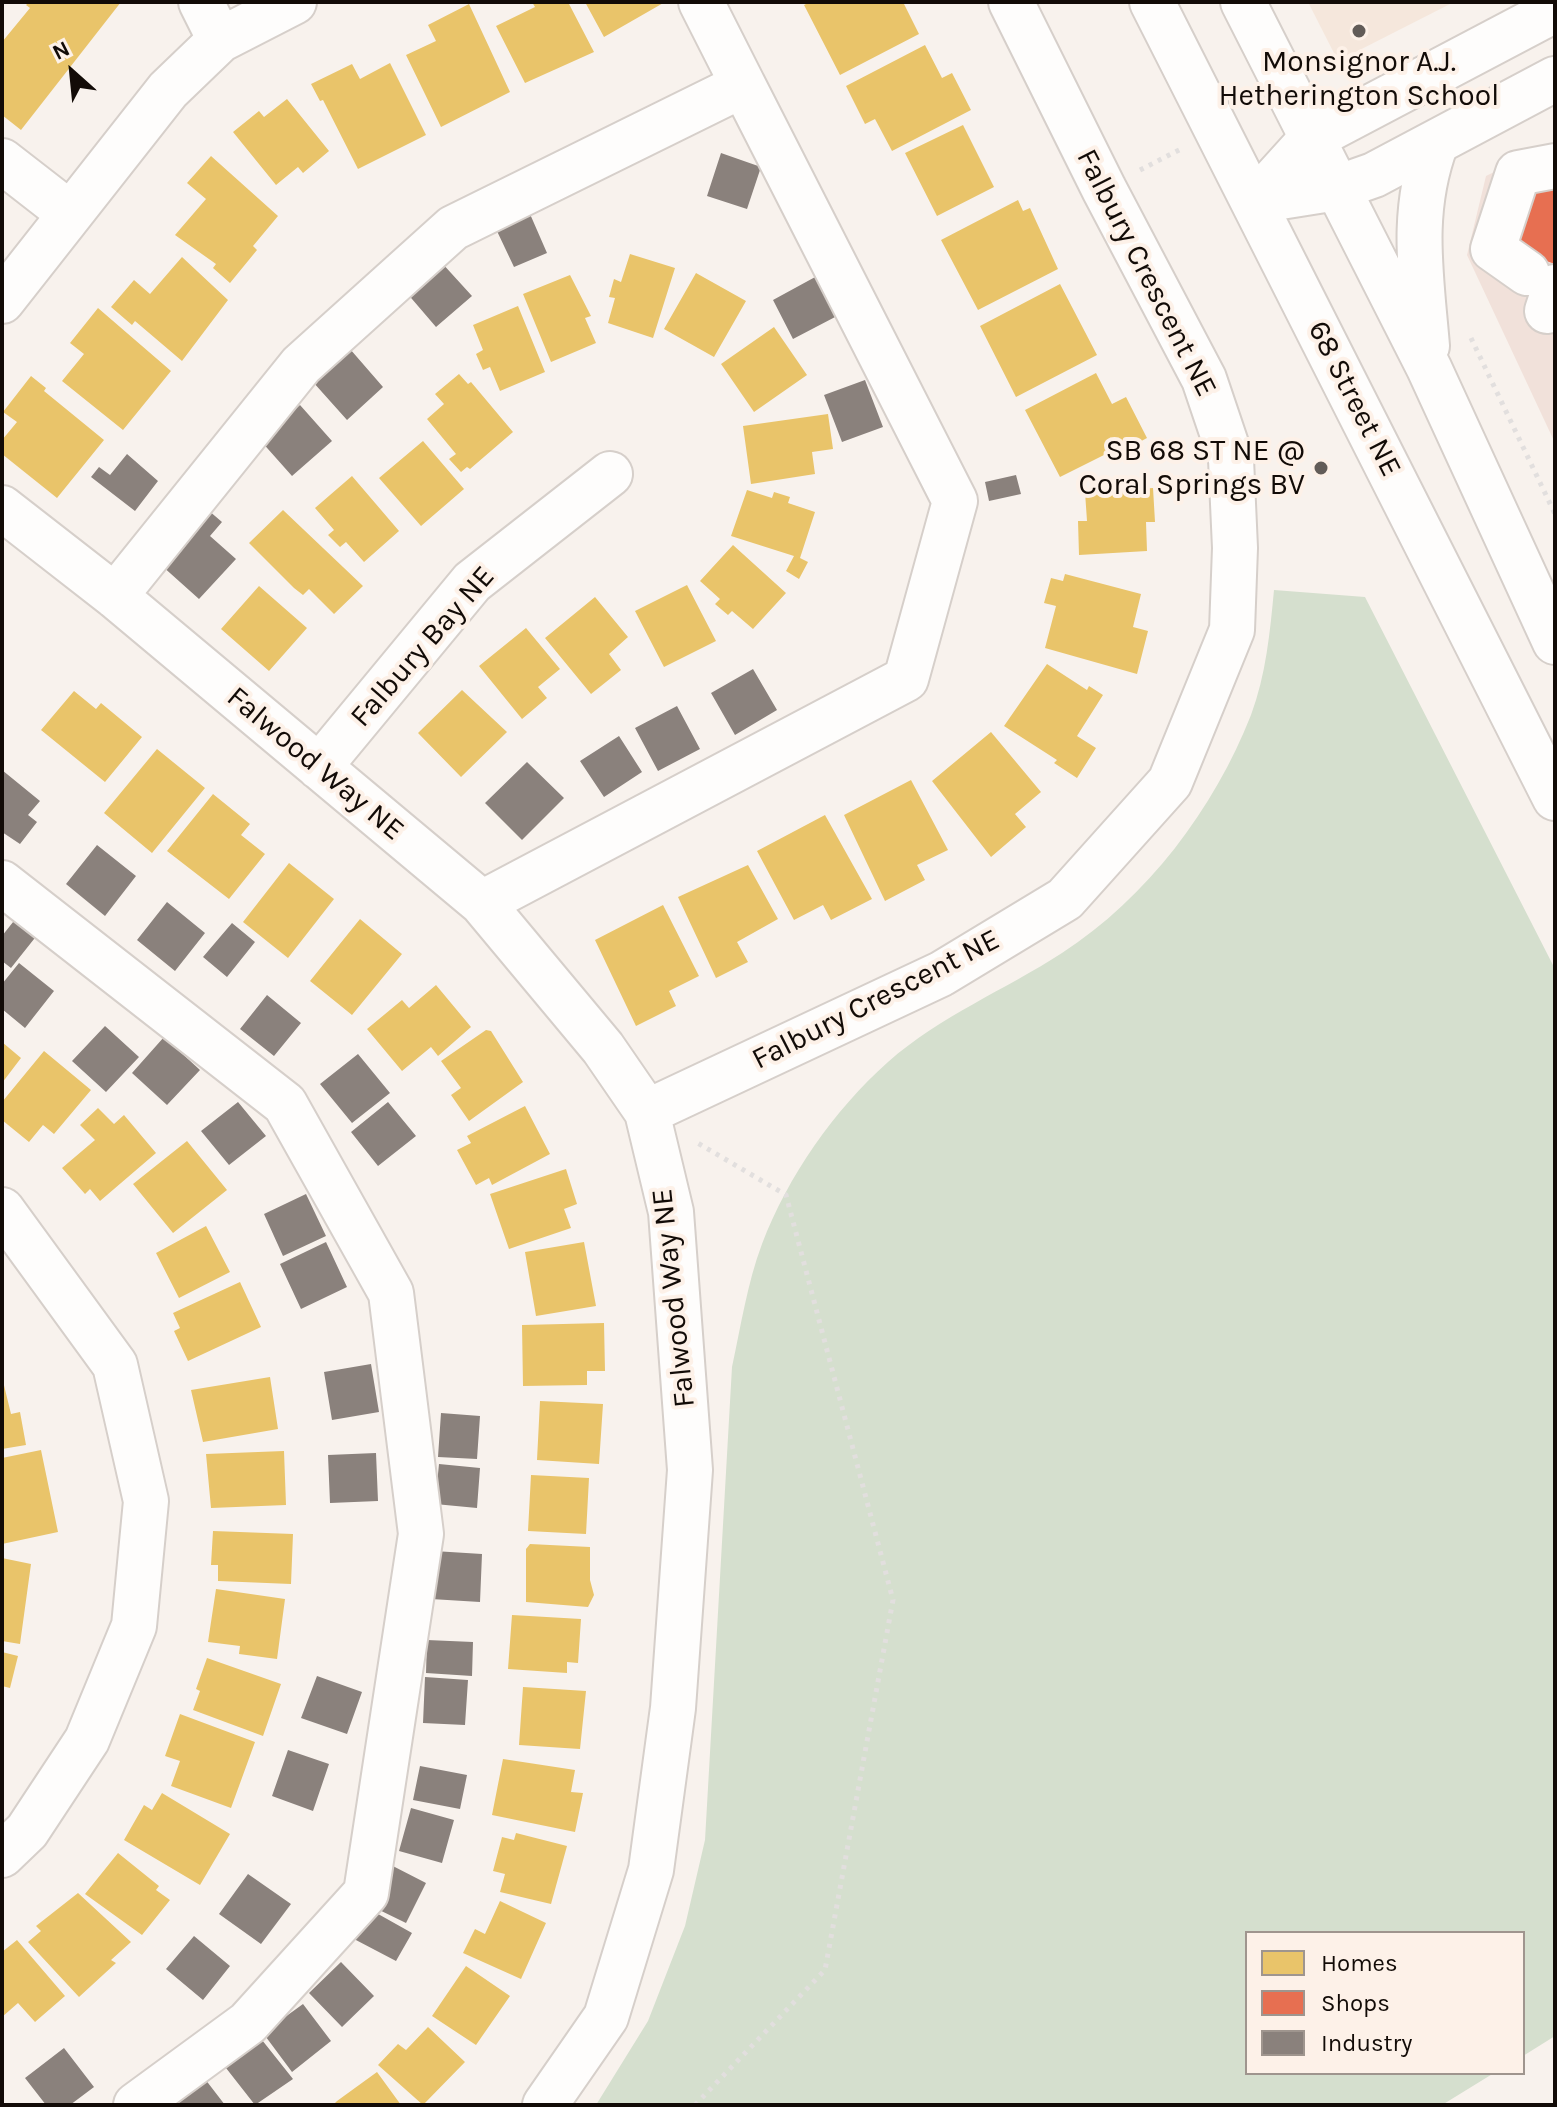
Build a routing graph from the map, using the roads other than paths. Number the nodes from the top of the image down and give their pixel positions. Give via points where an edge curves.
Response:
1 (294, 2) edge
2 (701, 2) edge
3 (1011, 2) edge
4 (1152, 2) edge
5 (1243, 2) edge
6 (1555, 10) edge
7 (211, 21) edge
8 (1555, 79) edge
9 (743, 85) junction
10 (1312, 138) junction
11 (1436, 143) junction
12 (2, 161) edge
13 (1555, 166) edge
14 (1337, 188) junction
15 (1255, 201) junction
16 (69, 213) junction
17 (1543, 290) edge
18 (2, 301) edge
19 (1429, 368) junction
20 (610, 474) dead end
21 (2, 508) edge
22 (115, 596) junction
23 (1555, 642) edge
24 (319, 767) junction
25 (1555, 798) edge
26 (2, 883) edge
27 (482, 903) junction
28 (647, 1112) junction
29 (2, 1210) edge
30 (2, 1855) edge
31 (136, 2105) edge
32 (545, 2105) edge

1 - 7 street
2 - 9 street
3 - 28 street, Falbury Crescent NE via 1204,379 1231,459 1232,630 1170,782 1065,899 941,974
4 - 15 street, 68 Street NE
5 - 10 street
6 - 10 street
7 - 16 street via 168,90
8 - 11 street
9 - 22 street via 453,228 301,365
9 - 27 street via 955,501 906,679
10 - 14 street
10 - 15 street
11 - 14 street
11 - 19 street via 1417,228
12 - 16 street
13 - 17 street via 1518,173 1493,249
14 - 15 street
14 - 19 street
15 - 25 street, 68 Street NE
16 - 18 street
19 - 23 street
20 - 24 street, Falbury Bay NE via 472,582
21 - 22 street, Falwood Way NE
22 - 24 street, Falwood Way NE
24 - 27 street, Falwood Way NE
26 - 31 street via 285,1104 391,1293 421,1534 366,1893 248,2023
27 - 28 street, Falwood Way NE via 603,1048
28 - 32 street, Falwood Way NE via 671,1212 690,1470 673,1708 651,1870 606,2017
29 - 30 street via 115,1365 146,1501 134,1626 87,1740 27,1831

